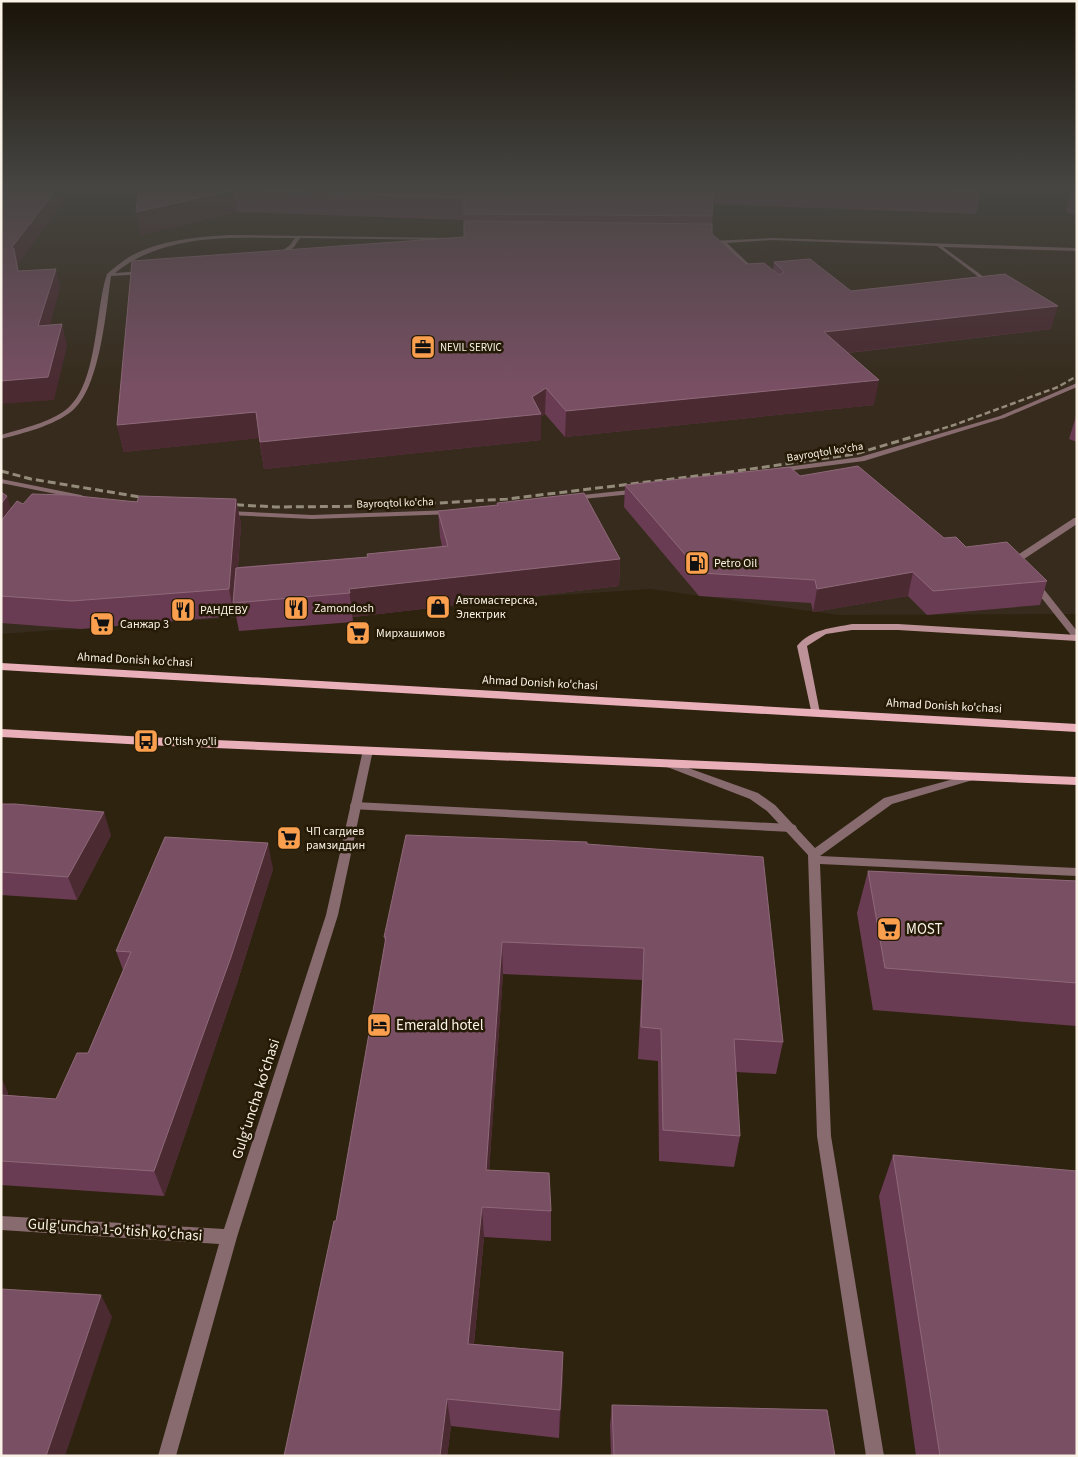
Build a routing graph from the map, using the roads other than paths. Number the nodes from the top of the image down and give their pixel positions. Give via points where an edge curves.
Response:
1 (144, 253) edge
2 (285, 253) edge
3 (735, 253) edge
4 (949, 253) edge
5 (273, 258) edge
6 (148, 272) edge
7 (756, 274) edge
8 (109, 275) junction
9 (977, 283) edge
10 (1077, 385) edge
11 (1, 437) edge
12 (773, 471) edge
13 (1, 481) edge
14 (646, 490) edge
15 (88, 498) edge
16 (568, 499) edge
17 (222, 512) edge
18 (460, 512) edge
19 (1077, 520) edge
20 (1022, 568) edge
21 (1028, 576) edge
22 (1077, 638) edge
23 (1, 666) edge
24 (815, 712) junction
25 (1077, 728) edge
26 (1, 733) edge
27 (368, 750) junction
28 (666, 763) junction
29 (974, 777) junction
30 (1077, 781) edge
31 (355, 806) junction
32 (791, 828) junction
33 (814, 857) junction
34 (1077, 872) edge
35 (1, 1223) edge
36 (229, 1237) junction
37 (167, 1456) edge
38 (875, 1456) edge

1 - 8 street
2 - 5 street
3 - 7 street
4 - 9 street via 982,278
6 - 8 street
8 - 11 street via 85,392 72,408 58,417
10 - 12 street, Bayroqtol ko'cha via 1002,417 861,459
13 - 15 street
14 - 16 street
17 - 18 street, Bayroqtol ko'cha via 312,517
19 - 20 street via 1016,560
21 - 22 street
22 - 24 street via 883,626 823,632 802,646
23 - 24 main road, Ahmad Donish ko'chasi
24 - 25 main road, Ahmad Donish ko'chasi
26 - 27 main road
27 - 28 main road
27 - 31 street, Gulgʻuncha koʻchasi
28 - 29 main road
28 - 32 street via 754,796 772,808
29 - 30 main road
29 - 33 street via 888,801
31 - 32 street
31 - 36 street, Gulgʻuncha koʻchasi via 332,915
32 - 33 street
33 - 34 street
33 - 38 street via 824,1136
35 - 36 street, Gulg'uncha 1-o'tish ko'chasi
36 - 37 street, Gulgʻuncha koʻchasi

